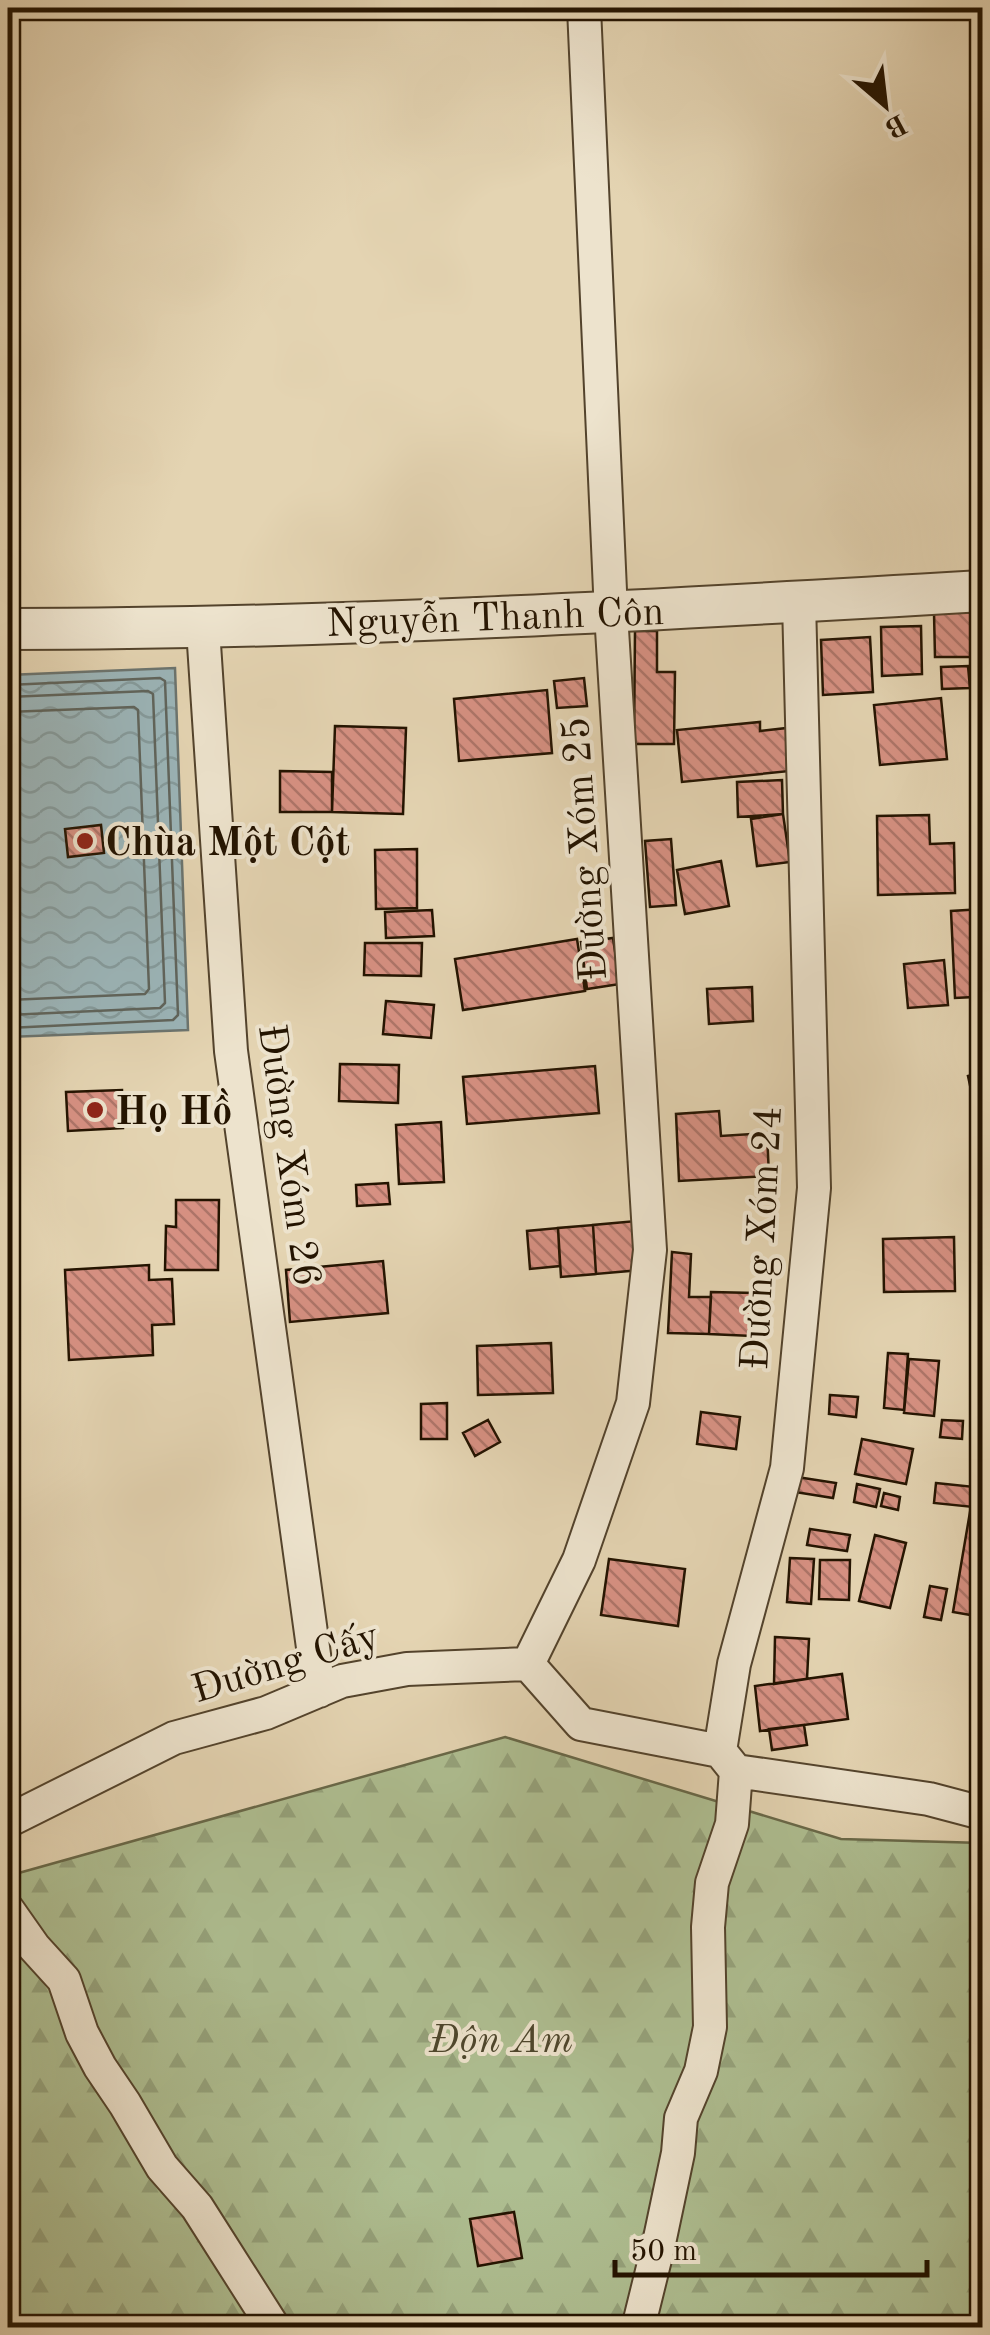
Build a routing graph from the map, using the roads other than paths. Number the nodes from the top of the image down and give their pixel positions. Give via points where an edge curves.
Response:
1 (584, 8) edge
2 (982, 591) edge
3 (799, 602) junction
4 (611, 613) junction
5 (8, 628) edge
6 (203, 628) junction
7 (528, 1664) junction
8 (318, 1691) junction
9 (728, 1761) junction
10 (982, 1813) edge
11 (8, 1821) edge
12 (8, 1910) edge
13 (274, 2328) edge
14 (638, 2328) edge

1 - 4 street, Đường Xóm 25
2 - 3 street, Nguyễn Thanh Côn
3 - 4 street, Nguyễn Thanh Côn
3 - 9 street, Đường Xóm 24 via 814,1188 786,1468 734,1664
4 - 6 street, Nguyễn Thanh Côn
4 - 7 street, Đường Xóm 25 via 650,1250 633,1404 579,1560
5 - 6 street, Nguyễn Thanh Côn
6 - 8 street, Đường Xóm 26 via 231,1051
7 - 8 street, Đường Cấy via 407,1668
7 - 9 street via 581,1724
8 - 11 street, Đường Cấy via 266,1714 174,1738
9 - 10 street
9 - 14 street, Đường Xóm 24 via 732,1824 712,1884 710,2028 701,2072 680,2118
12 - 13 street via 64,1980 100,2067

